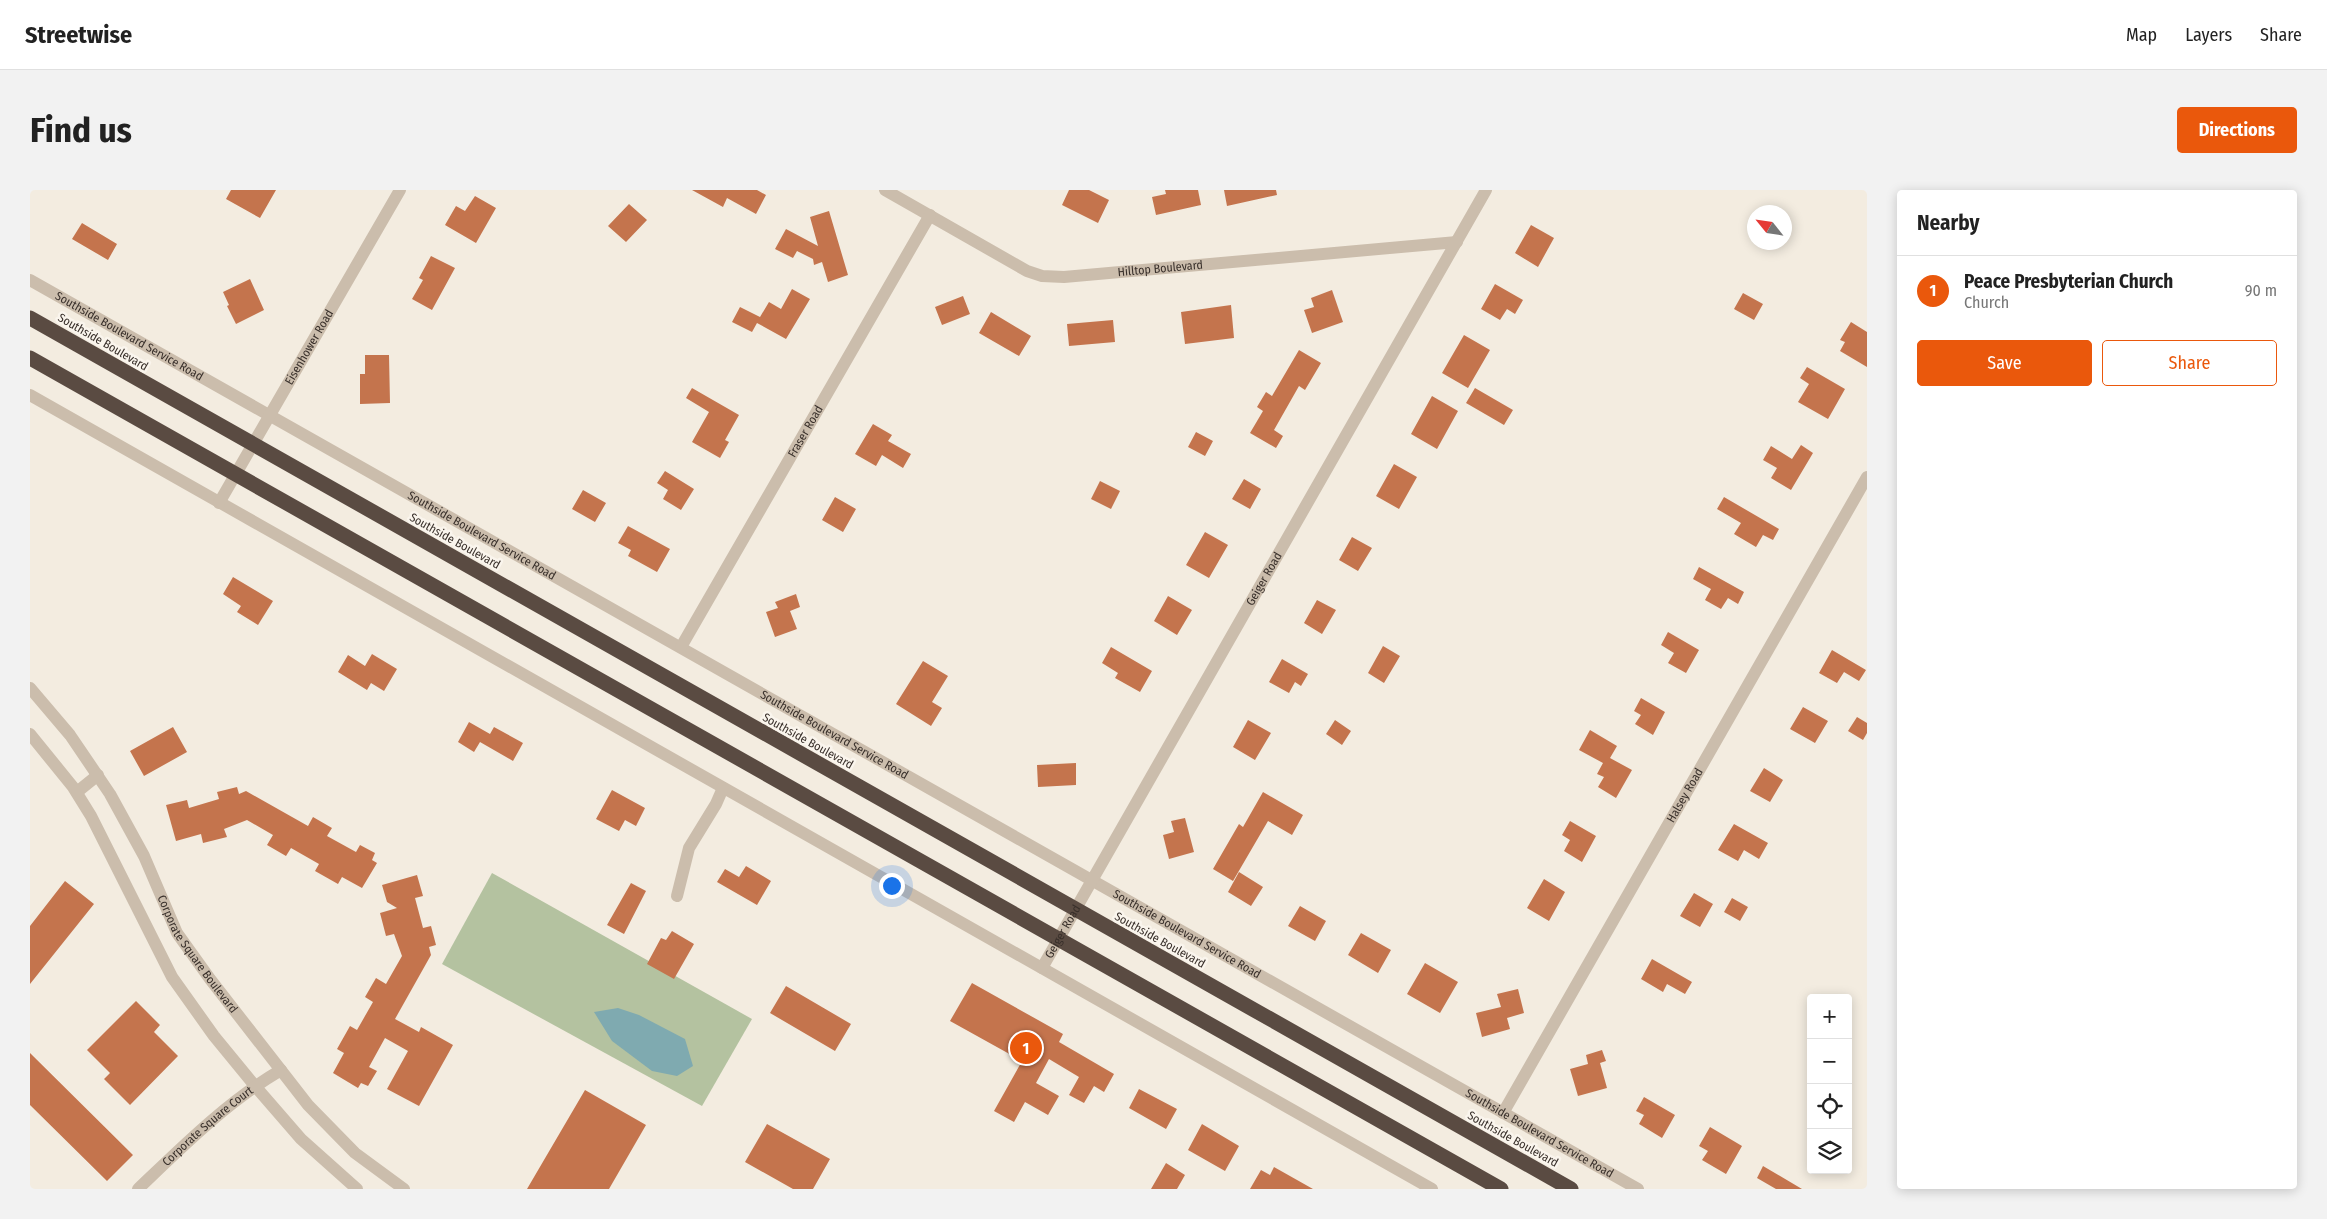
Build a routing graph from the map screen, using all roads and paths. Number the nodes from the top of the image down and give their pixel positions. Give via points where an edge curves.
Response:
1 (400, 190) edge
2 (885, 190) edge
3 (1486, 190) edge
4 (930, 215) junction
5 (1457, 242) junction
6 (30, 280) edge
7 (30, 318) edge
8 (30, 358) edge
9 (30, 395) edge
10 (270, 416) junction
11 (253, 444) junction
12 (236, 474) junction
13 (1867, 477) edge
14 (219, 503) junction
15 (680, 647) junction
16 (30, 688) edge
17 (30, 734) edge
18 (98, 775) junction
19 (723, 788) junction
20 (77, 792) junction
21 (1092, 881) junction
22 (677, 896) dead end
23 (1076, 909) junction
24 (1059, 939) junction
25 (1042, 968) junction
26 (281, 1070) junction
27 (255, 1086) junction
28 (1504, 1113) junction
29 (138, 1189) edge
30 (357, 1189) edge
31 (404, 1189) edge
32 (1432, 1189) edge
33 (1501, 1189) edge
34 (1571, 1189) edge
35 (1638, 1189) edge

1 - 10 street, Eisenhower Road
2 - 4 street, Hilltop Boulevard
3 - 5 street, Geiger Road
4 - 5 street, Hilltop Boulevard via 1027,271 1042,276 1064,277
4 - 15 street, Fraser Road
5 - 21 street, Geiger Road
6 - 10 street, Southside Boulevard Service Road
7 - 11 highway, Southside Boulevard
8 - 12 highway
9 - 14 street
10 - 11 street, Eisenhower Road
10 - 15 street, Southside Boulevard Service Road
11 - 12 street, Eisenhower Road
11 - 23 highway, Southside Boulevard
12 - 14 street, Eisenhower Road
12 - 24 highway
13 - 28 street, Halsey Road
14 - 19 street
15 - 21 street, Southside Boulevard Service Road
16 - 18 street, Corporate Square Boulevard via 70,734
17 - 20 street
18 - 20 street
18 - 26 street, Corporate Square Boulevard via 144,856 177,933
19 - 22 street via 689,848
19 - 25 street
20 - 27 street via 172,977
21 - 23 street, Geiger Road
21 - 28 street, Southside Boulevard Service Road
23 - 24 street, Geiger Road
23 - 34 highway, Southside Boulevard
24 - 25 street, Geiger Road
24 - 33 highway
25 - 32 street
26 - 27 street, Corporate Square Court
26 - 31 street, Corporate Square Boulevard via 308,1105 355,1153
27 - 29 street, Corporate Square Court
27 - 30 street via 302,1139
28 - 35 street, Southside Boulevard Service Road

